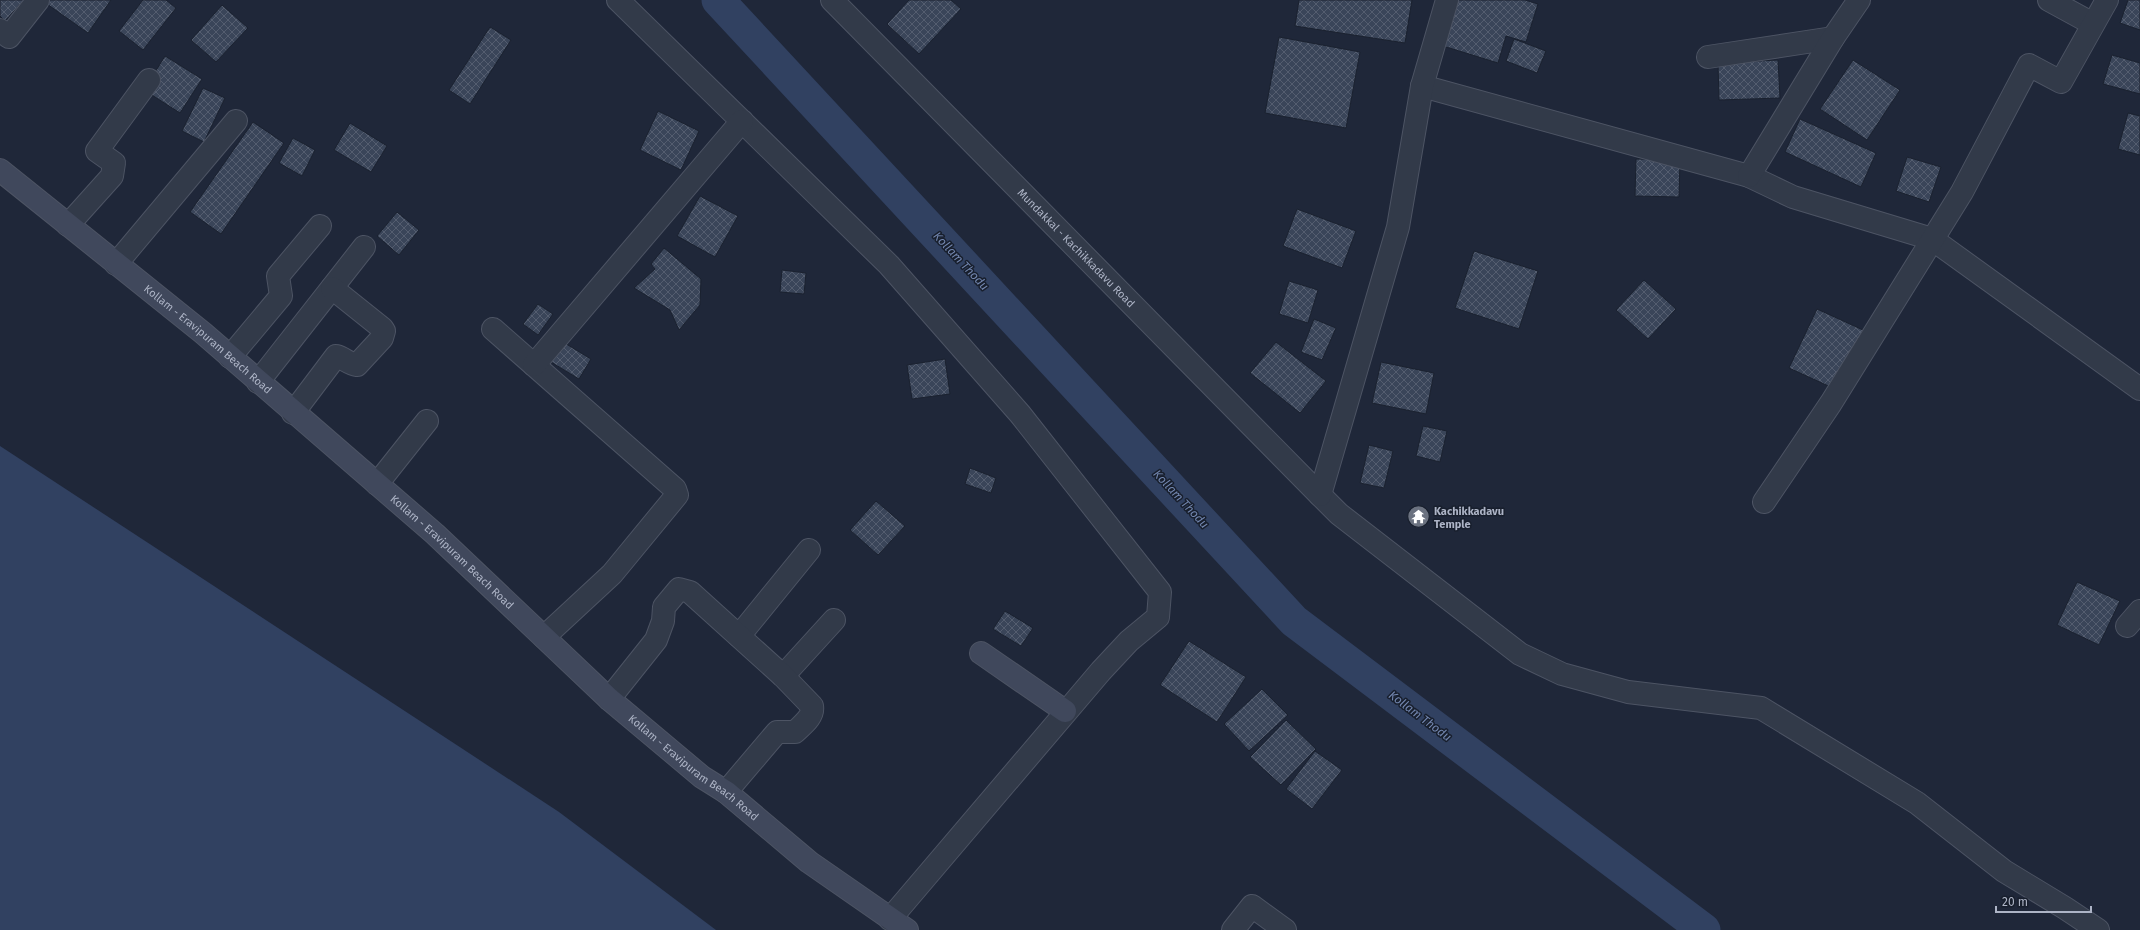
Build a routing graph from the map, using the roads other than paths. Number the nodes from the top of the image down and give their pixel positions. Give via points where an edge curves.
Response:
1 (38, 0) edge
2 (618, 0) edge
3 (832, 0) edge
4 (1446, 0) edge
5 (1859, 0) edge
6 (2049, 0) edge
7 (2106, 0) edge
8 (2093, 24) junction
9 (0, 30) edge
10 (1833, 38) junction
11 (1708, 57) dead end
12 (149, 80) dead end
13 (1422, 86) junction
14 (236, 121) dead end
15 (742, 121) junction
16 (0, 170) edge
17 (1749, 176) junction
18 (68, 225) junction
19 (320, 226) dead end
20 (1932, 239) junction
21 (364, 247) dead end
22 (116, 264) junction
23 (332, 288) junction
24 (493, 329) dead end
25 (230, 357) junction
26 (534, 365) junction
27 (258, 382) junction
28 (2140, 389) edge
29 (293, 413) junction
30 (427, 421) dead end
31 (377, 484) junction
32 (1320, 495) junction
33 (1764, 502) dead end
34 (809, 550) dead end
35 (834, 620) dead end
36 (739, 636) junction
37 (544, 637) junction
38 (981, 653) dead end
39 (783, 676) junction
40 (609, 699) junction
41 (1066, 711) junction
42 (726, 792) junction
43 (899, 925) edge
44 (1232, 930) edge
45 (1285, 930) edge
46 (2098, 930) edge

1 - 9 street via 9,37
2 - 15 street
3 - 32 street, Mundakkal - Kachikkadavu Road
4 - 13 street
5 - 10 street
6 - 8 street
7 - 8 street
8 - 20 street via 2061,82 2029,65 1977,166
10 - 11 street
10 - 17 street
12 - 18 street via 97,151 114,164 112,176
13 - 17 street
13 - 32 street via 1398,227
14 - 22 street
15 - 26 street
15 - 41 street via 889,265 1020,414 1160,592 1158,618 1129,641
16 - 18 main road, Kollam - Eravipuram Beach Road
17 - 20 street via 1793,197
18 - 22 main road, Kollam - Eravipuram Beach Road
19 - 25 street via 278,276 281,296
20 - 28 street
20 - 33 street via 1831,403
21 - 23 street
22 - 25 main road, Kollam - Eravipuram Beach Road
23 - 27 street
23 - 29 street via 384,332 382,338 357,365 336,356
24 - 26 street
25 - 27 main road, Kollam - Eravipuram Beach Road
26 - 37 street via 675,489 677,495 612,574
27 - 29 main road, Kollam - Eravipuram Beach Road
29 - 31 main road, Kollam - Eravipuram Beach Road
30 - 31 street
31 - 37 main road, Kollam - Eravipuram Beach Road via 435,534
32 - 46 street, Mundakkal - Kachikkadavu Road via 1339,514 1520,654 1562,674 1628,692 1761,708 1917,803 2004,871
34 - 36 street
35 - 39 street
36 - 39 street
36 - 40 street via 690,592 679,589 664,607 663,621 656,640
37 - 40 main road, Kollam - Eravipuram Beach Road
38 - 41 main road
39 - 42 street via 812,706 813,711 795,732 777,732
40 - 42 main road, Kollam - Eravipuram Beach Road via 702,777
41 - 43 street
42 - 43 main road, Kollam - Eravipuram Beach Road via 809,862
44 - 45 street via 1252,906

